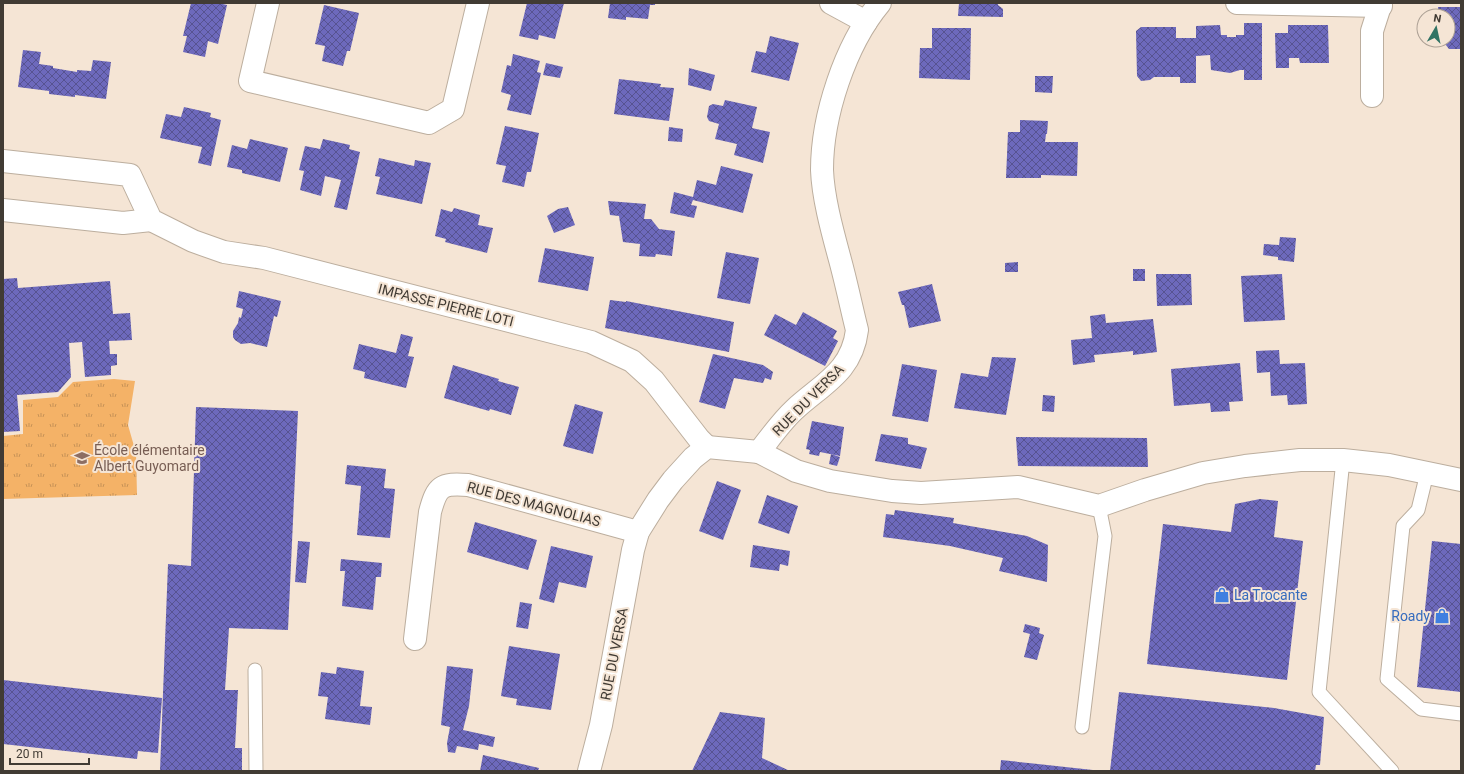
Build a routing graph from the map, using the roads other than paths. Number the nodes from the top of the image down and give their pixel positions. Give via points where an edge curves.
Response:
1 (268, 3) edge
2 (478, 3) edge
3 (831, 3) edge
4 (880, 3) edge
5 (1237, 3) edge
6 (1381, 4) edge
7 (866, 22) junction
8 (1372, 96) dead end
9 (3, 161) edge
10 (3, 210) edge
11 (151, 220) junction
12 (707, 447) junction
13 (760, 452) junction
14 (1343, 460) junction
15 (1426, 473) junction
16 (1461, 480) edge
17 (1099, 506) junction
18 (638, 532) junction
19 (415, 638) dead end
20 (255, 670) dead end
21 (1461, 714) edge
22 (1082, 727) dead end
23 (256, 771) edge
24 (589, 771) edge
25 (1392, 771) edge

1 - 2 street via 250,81 429,123 453,109
3 - 7 street
4 - 7 street, RUE DU VERSA
5 - 6 street
6 - 8 street via 1372,31
7 - 13 street, RUE DU VERSA via 841,72 825,136 822,171 829,217 856,330 855,341 849,359 841,369 794,410
9 - 11 street via 130,175
10 - 11 street via 122,223
11 - 12 street, IMPASSE PIERRE LOTI via 193,241 224,252 264,258 591,342 632,361 654,381
12 - 13 street
12 - 18 street, RUE DU VERSA via 693,458 674,480
13 - 17 street via 796,471 830,481 884,490 922,493 1018,487
14 - 15 street
14 - 17 street via 1273,462 1203,473
14 - 25 lane via 1319,692
15 - 16 street
15 - 21 lane via 1418,510 1403,526 1387,679 1421,709
17 - 22 lane via 1105,536
18 - 19 street, RUE DES MAGNOLIAS via 468,484 452,483 441,487 434,497 430,512
18 - 24 street, RUE DU VERSA via 601,724
20 - 23 lane

